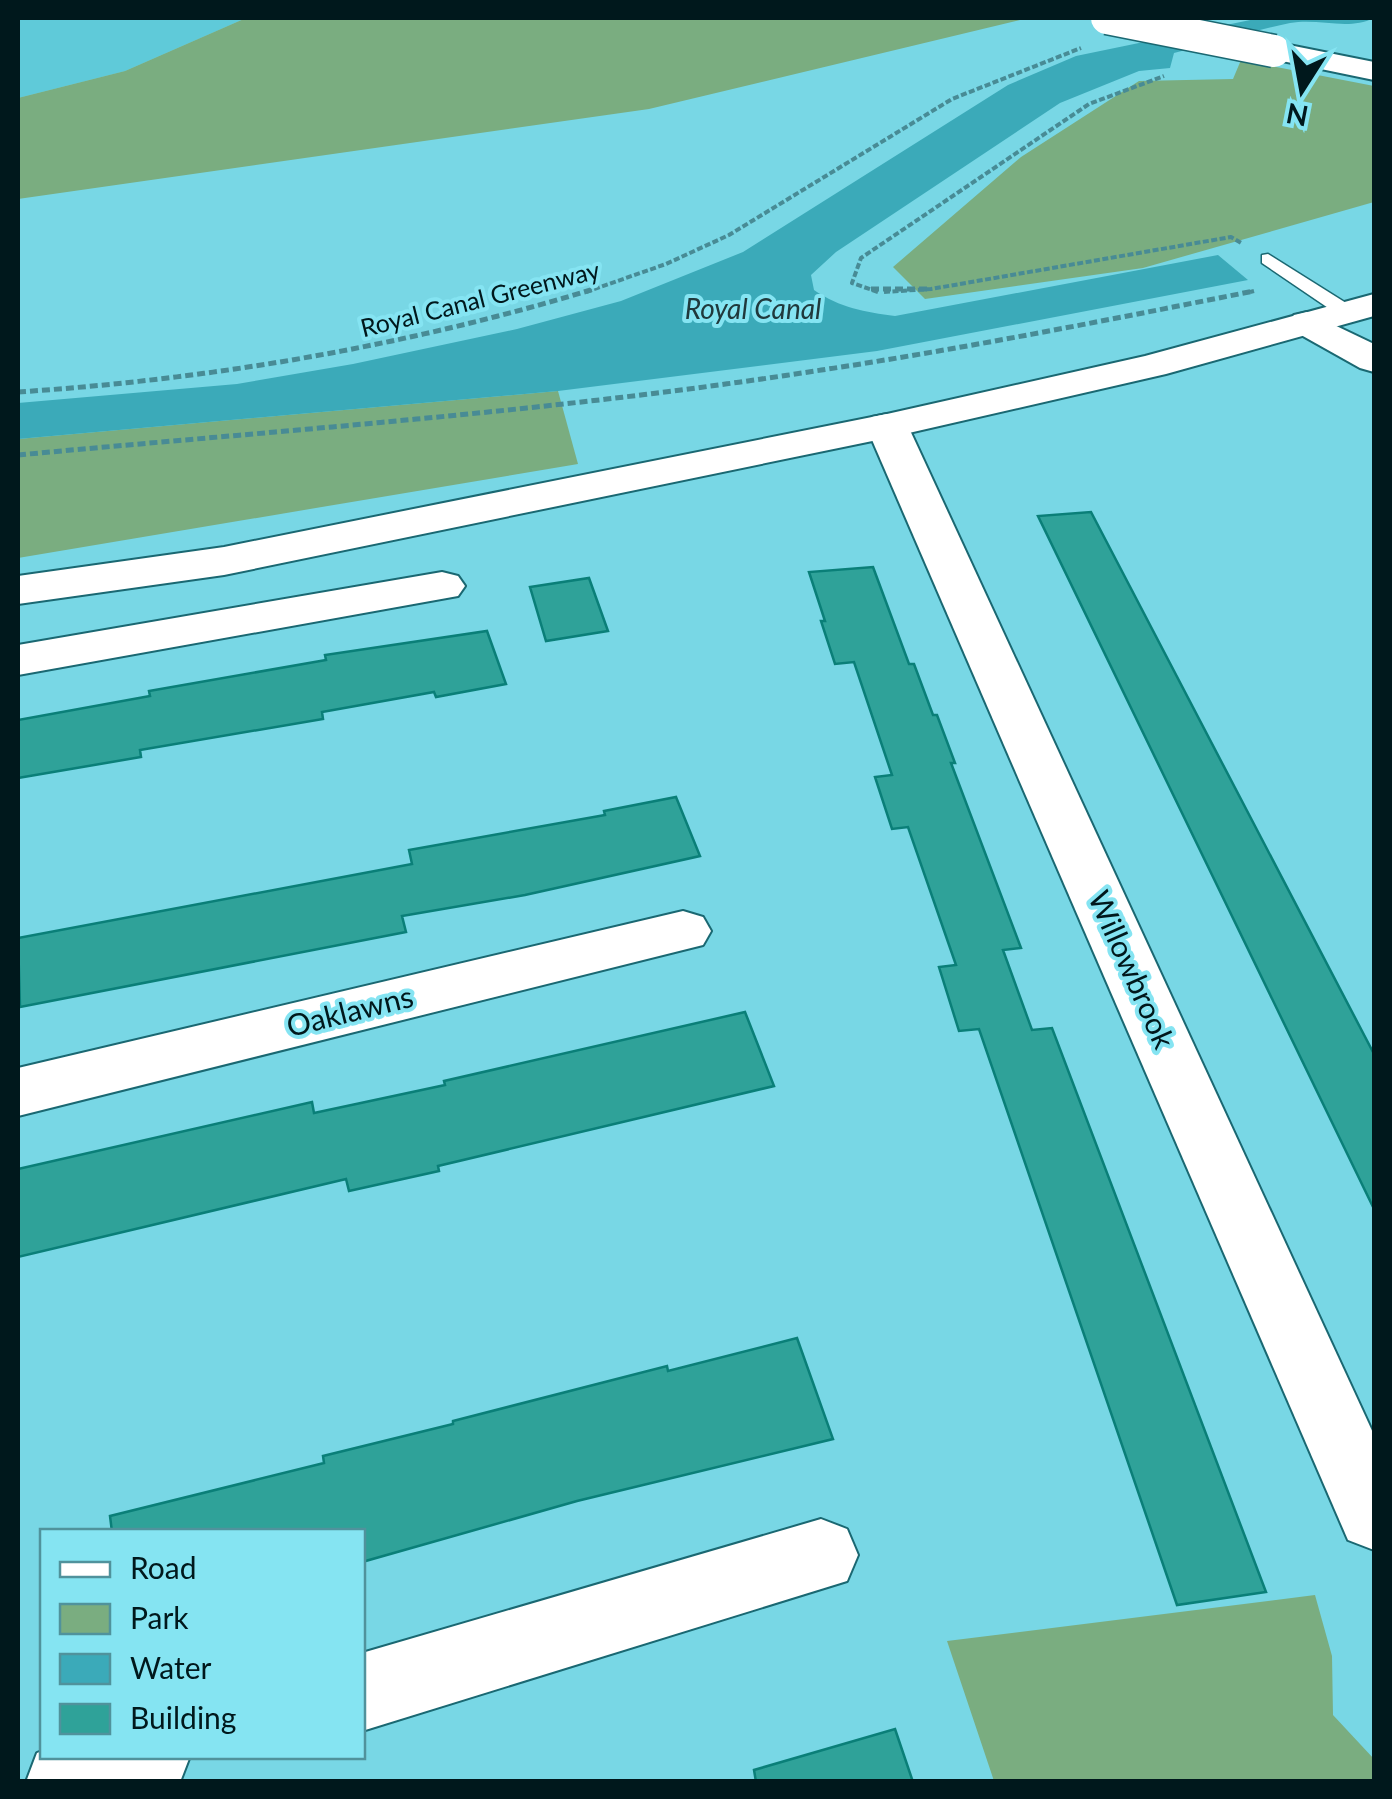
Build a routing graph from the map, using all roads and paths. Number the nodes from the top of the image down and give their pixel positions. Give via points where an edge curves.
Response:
1 (1106, 18) edge
2 (1085, 47) dead end
3 (1178, 71) dead end
4 (1374, 71) edge
5 (1268, 260) joint
6 (1299, 282) junction
7 (1343, 314) edge
8 (1374, 360) edge
9 (18, 392) edge
10 (887, 426) junction
11 (18, 455) edge
12 (442, 586) dead end
13 (18, 590) edge
14 (18, 660) edge
15 (683, 931) dead end
16 (18, 1092) edge
17 (1374, 1515) edge
18 (821, 1554) dead end
19 (365, 1691) edge
20 (140, 1759) edge
21 (66, 1782) edge

1 - 4 street, bridge
2 - 9 path, Royal Canal Greenway via 934,108 726,236 585,295 369,348 112,387
3 - 5 path via 1090,104 861,258 852,284 879,292 931,290 1231,237
5 - 6 lane
6 - 7 lane
6 - 11 path via 812,372 561,404
7 - 8 street
7 - 10 street
10 - 13 street via 224,561
10 - 17 street, Willowbrook
12 - 14 street
15 - 16 street, Oaklawns
18 - 19 street
20 - 21 street

